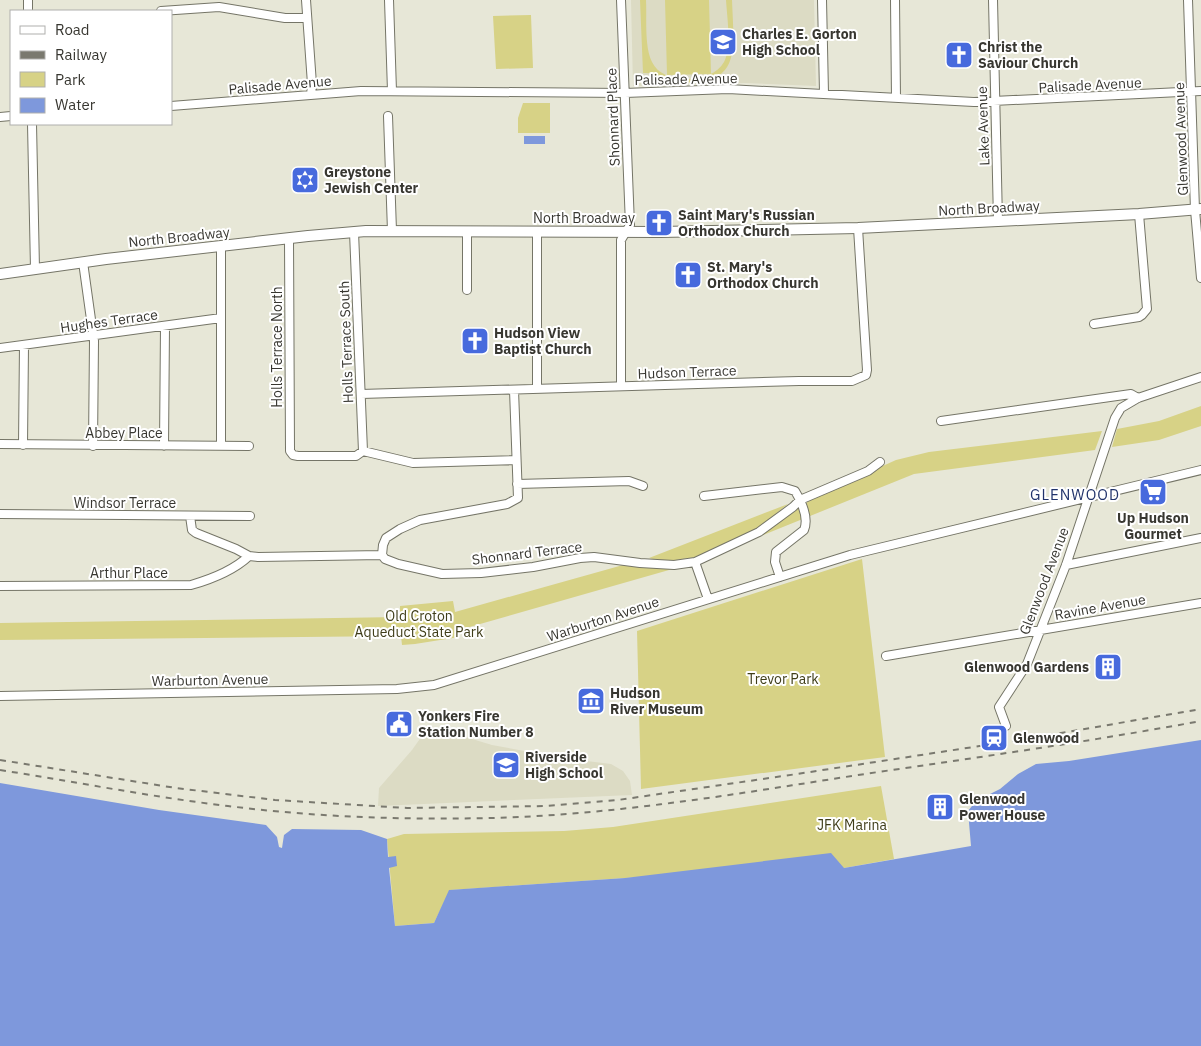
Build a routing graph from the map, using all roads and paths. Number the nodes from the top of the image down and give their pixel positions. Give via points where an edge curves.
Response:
1 (306, 0) edge
2 (389, 0) edge
3 (621, 0) edge
4 (822, 0) edge
5 (895, 0) edge
6 (993, 0) edge
7 (1188, 0) edge
8 (172, 10) edge
9 (307, 18) junction
10 (1201, 91) edge
11 (392, 92) junction
12 (625, 92) junction
13 (1192, 92) junction
14 (824, 93) junction
15 (311, 95) junction
16 (896, 98) junction
17 (995, 101) junction
18 (172, 106) edge
19 (388, 116) dead end
20 (32, 125) edge
21 (1198, 210) edge
22 (1139, 214) junction
23 (998, 221) junction
24 (858, 228) junction
25 (392, 231) junction
26 (467, 231) junction
27 (354, 232) junction
28 (537, 232) junction
29 (626, 232) junction
30 (289, 238) junction
31 (221, 246) junction
32 (83, 262) junction
33 (35, 269) junction
34 (0, 274) edge
35 (1201, 278) edge
36 (467, 290) dead end
37 (221, 318) junction
38 (1094, 324) dead end
39 (165, 326) junction
40 (93, 335) junction
41 (24, 345) junction
42 (0, 348) edge
43 (1201, 377) edge
44 (621, 386) junction
45 (537, 389) junction
46 (514, 390) junction
47 (361, 394) junction
48 (1138, 398) junction
49 (940, 422) dead end
50 (0, 444) edge
51 (23, 445) junction
52 (93, 446) junction
53 (164, 446) junction
54 (222, 446) junction
55 (248, 446) dead end
56 (363, 450) junction
57 (516, 460) junction
58 (880, 462) dead end
59 (1201, 470) edge
60 (517, 484) junction
61 (643, 486) dead end
62 (704, 496) dead end
63 (1088, 497) junction
64 (800, 500) junction
65 (0, 514) edge
66 (190, 516) junction
67 (250, 516) dead end
68 (1201, 538) edge
69 (382, 555) junction
70 (249, 556) junction
71 (695, 562) junction
72 (1066, 565) junction
73 (780, 577) junction
74 (0, 586) edge
75 (708, 599) junction
76 (1201, 603) edge
77 (1039, 630) junction
78 (886, 656) dead end
79 (0, 696) edge
80 (1006, 726) dead end

1 - 9 street
2 - 11 street
3 - 12 street, Shonnard Place
4 - 14 street
5 - 16 street
6 - 17 street, Lake Avenue
7 - 13 street, Glenwood Avenue
8 - 9 street via 219,7 285,18
9 - 15 street
10 - 13 street, Palisade Avenue
11 - 12 street, Palisade Avenue
11 - 15 street, Palisade Avenue
12 - 14 street, Palisade Avenue via 728,89
12 - 29 street, Shonnard Place via 630,225
13 - 17 street, Palisade Avenue
13 - 21 street, Glenwood Avenue
14 - 16 street, Palisade Avenue
15 - 18 street, Palisade Avenue
16 - 17 street, Palisade Avenue
17 - 23 street, Lake Avenue
19 - 25 street
20 - 33 street
21 - 22 main road, North Broadway
21 - 35 street, Glenwood Avenue
22 - 23 main road, North Broadway
22 - 38 street via 1147,308 1139,317
23 - 24 main road, North Broadway
24 - 29 main road, North Broadway
24 - 44 street, Hudson Terrace via 866,375 852,381
25 - 26 main road, North Broadway
25 - 27 main road, North Broadway
26 - 28 main road, North Broadway
26 - 36 street
27 - 30 main road, North Broadway
27 - 47 street, Holls Terrace South
28 - 29 main road, North Broadway
28 - 45 street
29 - 44 street, Shonnard Place via 622,240
30 - 31 main road, North Broadway
30 - 56 street, Holls Terrace North via 290,451 298,456 356,456
31 - 32 main road, North Broadway
31 - 37 street
32 - 33 main road, North Broadway
32 - 40 street
33 - 34 main road, North Broadway
37 - 39 street, Hughes Terrace
37 - 54 street
39 - 40 street, Hughes Terrace
39 - 53 street
40 - 41 street, Hughes Terrace
40 - 52 street
41 - 42 street, Hughes Terrace
41 - 51 street
43 - 48 street, Glenwood Avenue
44 - 45 street, Hudson Terrace
45 - 46 street, Hudson Terrace
46 - 47 street, Hudson Terrace
46 - 57 street
47 - 56 street, Holls Terrace South
48 - 49 street via 1131,394
48 - 63 street, Glenwood Avenue via 1122,408 1115,418
50 - 51 street, Abbey Place
51 - 52 street, Abbey Place
52 - 53 street, Abbey Place
53 - 54 street, Abbey Place
54 - 55 street, Abbey Place
56 - 57 street via 413,463
57 - 60 street
58 - 64 street, Shonnard Terrace via 868,471
59 - 63 street, Warburton Avenue
60 - 61 street via 629,481
60 - 69 street via 518,498 508,504 428,517 390,534 383,544
62 - 64 street via 782,487 795,491
63 - 72 street, Glenwood Avenue
63 - 73 street, Warburton Avenue via 850,554
64 - 71 street, Shonnard Terrace via 759,532
64 - 73 street via 806,525 776,552 775,562
65 - 66 street, Windsor Terrace
66 - 67 street, Windsor Terrace
66 - 70 street via 192,530 196,533
68 - 72 street
69 - 70 street
69 - 71 street, Shonnard Terrace via 398,564 442,574 481,573 594,557 664,565
70 - 74 street, Arthur Place via 241,564 191,585
71 - 75 street
72 - 77 street, Glenwood Avenue
73 - 75 street, Warburton Avenue
75 - 79 street, Warburton Avenue via 449,681 397,690
76 - 77 street, Ravine Avenue
77 - 78 street, Ravine Avenue
77 - 80 street, Glenwood Avenue via 1027,664 999,708

